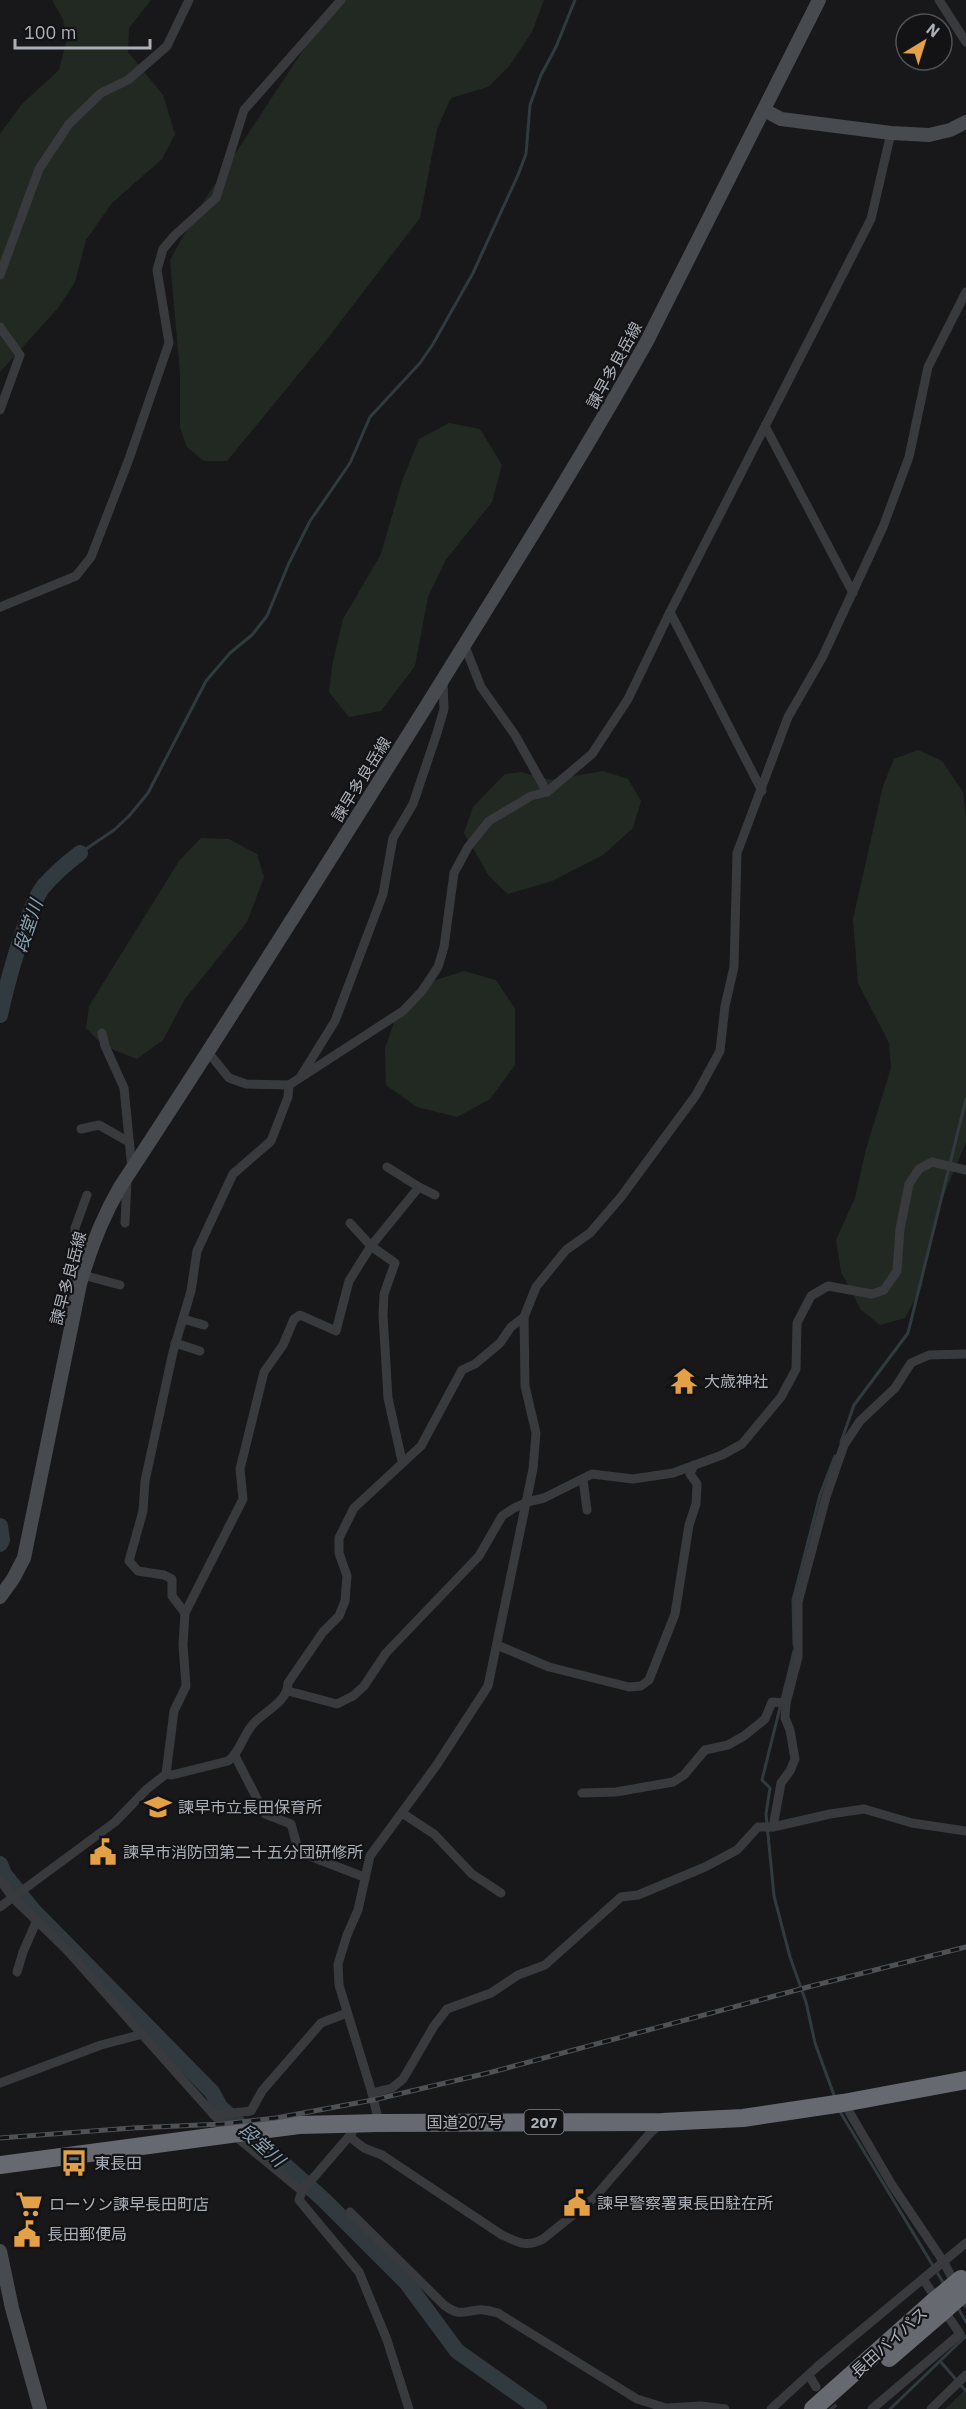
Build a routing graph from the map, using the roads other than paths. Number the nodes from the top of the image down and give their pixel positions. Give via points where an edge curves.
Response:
1 (189, 0) edge
2 (341, 0) edge
3 (819, 0) edge
4 (939, 0) edge
5 (966, 42) edge
6 (764, 110) junction
7 (966, 122) edge
8 (891, 133) junction
9 (0, 275) edge
10 (966, 292) edge
11 (0, 327) edge
12 (0, 410) edge
13 (765, 426) junction
14 (853, 593) junction
15 (0, 607) edge
16 (670, 612) junction
17 (465, 644) junction
18 (443, 678) junction
19 (762, 791) junction
20 (547, 792) junction
21 (102, 1033) dead end
22 (208, 1052) junction
23 (300, 1078) junction
24 (289, 1085) junction
25 (81, 1129) dead end
26 (129, 1142) junction
27 (387, 1167) dead end
28 (966, 1170) edge
29 (130, 1173) junction
30 (419, 1187) junction
31 (87, 1195) dead end
32 (435, 1195) dead end
33 (126, 1223) dead end
34 (350, 1223) dead end
35 (371, 1246) junction
36 (83, 1275) junction
37 (120, 1284) dead end
38 (76, 1306) junction
39 (524, 1317) junction
40 (183, 1319) junction
41 (204, 1325) dead end
42 (175, 1343) junction
43 (200, 1351) dead end
44 (966, 1354) edge
45 (402, 1461) junction
46 (694, 1465) junction
47 (583, 1479) junction
48 (527, 1502) junction
49 (587, 1510) dead end
50 (0, 1597) edge
51 (185, 1613) junction
52 (497, 1645) junction
53 (288, 1691) junction
54 (784, 1703) junction
55 (235, 1756) junction
56 (166, 1774) junction
57 (582, 1793) dead end
58 (402, 1813) junction
59 (773, 1827) junction
60 (966, 1831) edge
61 (364, 1877) junction
62 (0, 1880) edge
63 (501, 1893) dead end
64 (13, 1898) junction
65 (0, 1907) edge
66 (37, 1920) junction
67 (17, 1972) dead end
68 (347, 2013) junction
69 (143, 2034) junction
70 (966, 2080) edge
71 (0, 2083) edge
72 (372, 2093) junction
73 (839, 2103) junction
74 (214, 2115) junction
75 (663, 2122) junction
76 (379, 2123) junction
77 (354, 2130) junction
78 (236, 2135) junction
79 (0, 2165) edge
80 (302, 2191) junction
81 (350, 2212) dead end
82 (966, 2243) edge
83 (0, 2251) edge
84 (941, 2263) junction
85 (927, 2276) junction
86 (964, 2282) edge
87 (966, 2303) edge
88 (936, 2308) junction
89 (6, 2310) edge
90 (809, 2375) junction
91 (966, 2375) edge
92 (816, 2387) tunnel mouth
93 (668, 2408) edge
94 (40, 2409) edge
95 (409, 2409) edge
96 (725, 2409) edge
97 (771, 2409) edge
98 (813, 2409) edge
99 (831, 2409) edge
100 (872, 2409) edge
101 (932, 2409) edge

1 - 9 street via 167,46 128,80 101,93 69,124 39,169
2 - 15 street via 244,110 216,198 163,249 157,270 169,343 91,557 76,576
3 - 6 main road, 諫早多良岳線
4 - 5 street
6 - 8 main road via 781,119
6 - 17 main road, 諫早多良岳線 via 642,350
7 - 8 main road via 929,135
8 - 13 street via 871,219
10 - 14 street via 928,367 909,457
11 - 12 street via 20,355
13 - 14 street
13 - 16 street
14 - 19 street via 788,717
16 - 19 street
16 - 20 street via 628,699 592,754
17 - 18 main road, 諫早多良岳線
17 - 20 street via 481,687
18 - 22 main road, 諫早多良岳線
18 - 23 street via 440,725 413,804 393,838 383,894 335,1020
19 - 39 street via 737,853 734,968 720,1051 696,1095 621,1197 590,1233 566,1250 536,1287
20 - 23 street via 531,796 489,821 468,847 454,873 438,967 422,991 403,1011
21 - 26 street via 124,1088
22 - 24 street via 229,1078 246,1084
22 - 29 main road, 諫早多良岳線
23 - 24 street
24 - 40 street via 271,1141 233,1174 211,1219 197,1251
25 - 26 street via 99,1125
26 - 29 street
27 - 30 street
28 - 46 street via 932,1162 919,1169 909,1184 897,1271 884,1290 872,1294 828,1286 811,1296 797,1323 796,1369 781,1396 742,1444
29 - 33 street
29 - 36 main road, 諫早多良岳線 via 103,1218
30 - 32 street
30 - 35 street
31 - 38 street via 75,1228 75,1259 67,1303
34 - 35 street
35 - 45 street via 395,1263 384,1294 383,1316 388,1398
35 - 51 street via 349,1281 336,1331 300,1315 264,1372 240,1469 243,1498
36 - 37 street
36 - 38 main road, 諫早多良岳線
38 - 50 main road, 諫早多良岳線 via 24,1558
39 - 45 street via 500,1344 462,1370 421,1446
39 - 48 street via 525,1386 536,1433
40 - 41 street
40 - 42 street
42 - 43 street
42 - 51 street via 143,1511 129,1561 138,1571 172,1579 172,1596
44 - 54 street via 930,1355 911,1364 844,1445 798,1602 798,1657
45 - 53 street via 354,1508 339,1538 339,1553 347,1576 345,1601 339,1616 323,1632 288,1683
46 - 47 street via 673,1473 633,1479 592,1474
46 - 52 street via 690,1474 697,1484 696,1504 675,1614 650,1680 629,1687 549,1666
47 - 48 street
47 - 49 street
48 - 52 street
48 - 53 street via 502,1516 479,1556 386,1653 353,1696 336,1704
51 - 56 street via 186,1686 174,1711
52 - 58 street via 488,1686
53 - 55 street via 244,1735
54 - 57 street via 772,1702 765,1719 744,1736 728,1745 705,1750 673,1782 616,1792
54 - 59 street via 795,1759 781,1783
55 - 56 street via 228,1761
55 - 61 street via 265,1814 291,1824 299,1852
56 - 64 street via 115,1822
58 - 61 street via 370,1856
58 - 63 street via 434,1834 472,1874
59 - 60 street via 864,1809 912,1823
59 - 72 street via 758,1827 737,1850 705,1867 638,1895 621,1897 546,1965 518,1975 491,1993 447,2009 403,2079 392,2088
61 - 68 street via 358,1910 338,1964
62 - 64 street
64 - 65 street
64 - 66 street
66 - 67 street
66 - 69 street
68 - 72 street
68 - 74 street via 321,2023 262,2091 251,2111
69 - 71 street via 101,2045
69 - 74 street
70 - 73 highway, 国道207号 / 207
72 - 76 street
73 - 75 highway, 国道207号 / 207 via 742,2118
73 - 84 street
74 - 78 street
75 - 76 highway, 国道207号 / 207
75 - 77 street via 594,2198 543,2239 524,2245 364,2148
76 - 77 highway, 国道207号 / 207
77 - 78 highway, 国道207号 / 207 via 299,2126
77 - 80 street
78 - 79 highway, 国道207号 / 207
78 - 80 street
80 - 95 street via 299,2200 359,2272
81 - 93 street via 453,2312 498,2313 637,2399
82 - 84 street
83 - 89 main road
84 - 85 street
84 - 87 street
85 - 90 street
85 - 100 street via 960,2334
86 - 88 highway, 長田バイパス, bridge
88 - 98 highway, 長田バイパス
88 - 99 highway, 長田バイパス
89 - 94 main road
90 - 92 street
90 - 97 street
91 - 101 street
93 - 96 street

